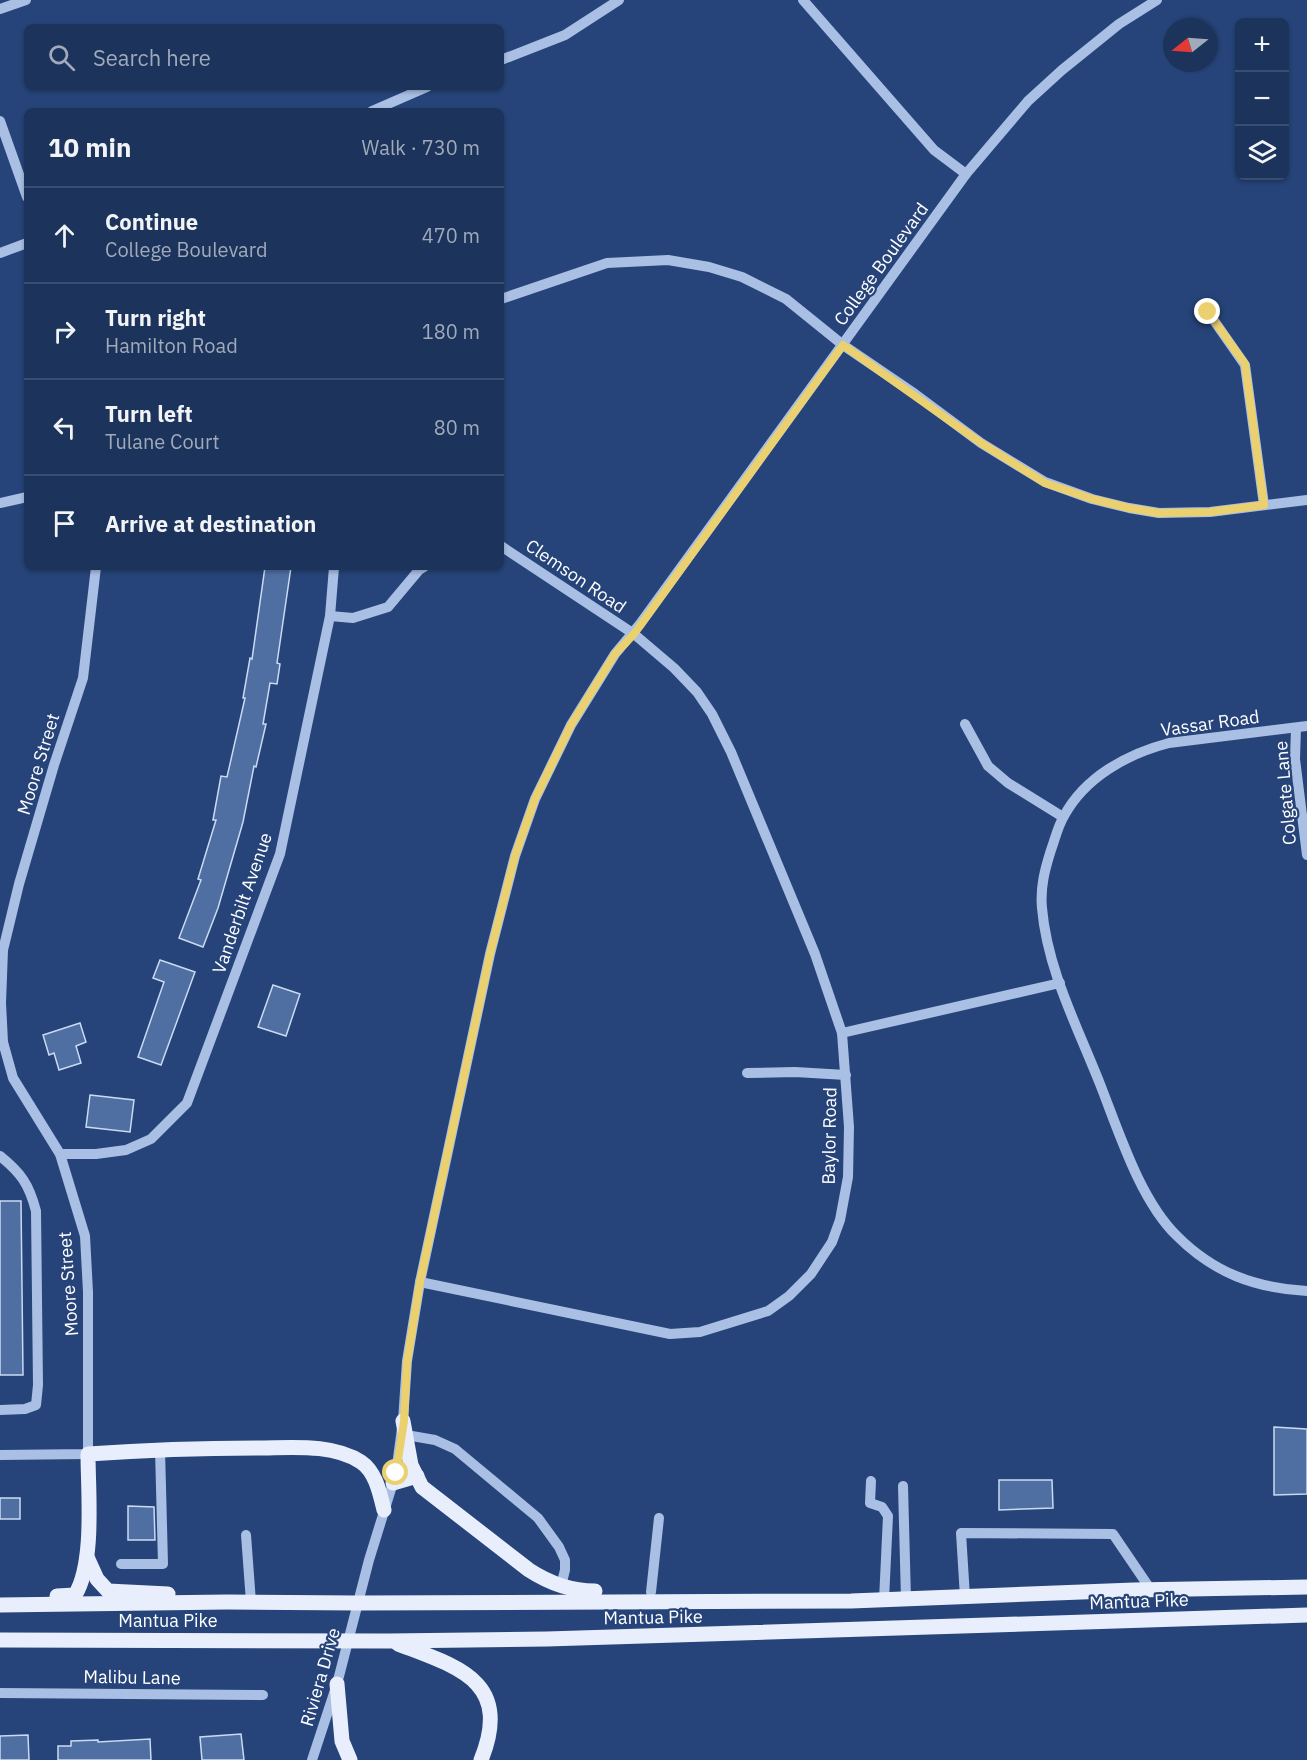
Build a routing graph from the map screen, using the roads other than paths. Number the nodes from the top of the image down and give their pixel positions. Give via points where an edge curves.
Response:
1 (26, 0) edge
2 (619, 0) edge
3 (803, 0) edge
4 (1157, 0) edge
5 (0, 9) edge
6 (504, 59) edge
7 (420, 90) edge
8 (379, 108) edge
9 (0, 121) edge
10 (966, 174) junction
11 (24, 189) edge
12 (24, 244) edge
13 (0, 253) edge
14 (504, 298) edge
15 (1208, 312) dead end
16 (843, 345) junction
17 (24, 498) edge
18 (1307, 500) edge
19 (0, 503) edge
20 (1264, 505) junction
21 (504, 548) edge
22 (96, 570) edge
23 (334, 570) edge
24 (419, 570) edge
25 (330, 616) junction
26 (634, 634) junction
27 (965, 724) dead end
28 (1301, 727) edge
29 (1063, 817) junction
30 (1307, 855) edge
31 (1, 964) edge
32 (1060, 983) junction
33 (842, 1033) junction
34 (747, 1073) dead end
35 (846, 1075) junction
36 (60, 1154) junction
37 (0, 1156) edge
38 (420, 1282) junction
39 (1307, 1291) edge
40 (0, 1410) edge
41 (405, 1428) junction
42 (160, 1449) junction
43 (88, 1454) junction
44 (0, 1455) edge
45 (417, 1476) junction
46 (871, 1481) dead end
47 (393, 1483) junction
48 (903, 1486) dead end
49 (384, 1510) junction
50 (659, 1518) dead end
51 (246, 1535) dead end
52 (87, 1557) junction
53 (121, 1563) dead end
54 (561, 1586) junction
55 (1307, 1587) edge
56 (1151, 1590) junction
57 (651, 1592) junction
58 (0, 1596) edge
59 (965, 1597) junction
60 (906, 1599) junction
61 (700, 1600) junction
62 (884, 1600) junction
63 (227, 1602) junction
64 (251, 1602) junction
65 (357, 1603) junction
66 (0, 1605) edge
67 (1307, 1615) edge
68 (349, 1639) junction
69 (0, 1640) edge
70 (389, 1641) junction
71 (337, 1684) junction
72 (0, 1693) edge
73 (263, 1695) dead end
74 (312, 1760) edge
75 (350, 1760) edge
76 (481, 1760) edge

1 - 5 street
2 - 6 street via 565,34
3 - 10 street via 934,150
4 - 10 street, College Boulevard via 1119,24 1062,70 1028,102
7 - 8 street
9 - 11 street
10 - 16 street, College Boulevard
12 - 13 street
14 - 16 street via 608,263 668,260 742,277 786,299
15 - 20 street via 1245,364
16 - 20 street via 981,443 1045,483 1092,499 1159,513
16 - 26 street, College Boulevard
17 - 19 street
18 - 20 street
21 - 26 street, Clemson Road
22 - 31 street, Moore Street via 82,678 19,884
23 - 25 street, Vanderbilt Avenue
24 - 25 street via 388,607 352,618
25 - 36 street, Vanderbilt Avenue via 279,854 187,1102 151,1139 126,1150
26 - 33 street, Baylor Road via 674,668 712,714 815,954
26 - 38 street, College Boulevard via 615,654 571,725 535,799 515,856 490,954
27 - 29 street via 988,766
28 - 29 street, Vassar Road via 1148,749 1093,780
28 - 30 street, Colgate Lane via 1295,759
29 - 32 street, Vassar Road via 1043,876 1042,906
31 - 36 street, Moore Street via 3,1042 13,1078
32 - 33 street
32 - 39 street, Vassar Road via 1153,1208 1176,1236 1204,1259 1236,1277 1278,1289
33 - 35 street, Baylor Road
34 - 35 street
35 - 38 street, Baylor Road via 848,1177 840,1220 832,1242 811,1274 768,1311 700,1332 670,1334
36 - 43 street, Moore Street via 85,1236
37 - 40 street via 18,1171 36,1210 38,1385 36,1405
38 - 41 street, College Boulevard via 407,1362
41 - 45 main road via 411,1465
41 - 47 street, College Boulevard
41 - 54 street via 455,1449 538,1518 565,1560
42 - 43 main road
42 - 49 main road via 302,1448 338,1453 368,1468 379,1487
42 - 53 street via 163,1564
43 - 44 street
43 - 52 main road
45 - 47 main road
45 - 54 main road via 422,1487 529,1570
46 - 62 street via 870,1503 882,1507 888,1516
47 - 49 street, College Boulevard
48 - 60 street
49 - 65 street, College Boulevard
50 - 57 street
51 - 64 street
52 - 58 main road via 75,1595
52 - 63 main road via 100,1584 111,1592 202,1595
54 - 57 main road via 576,1591
55 - 56 main road, Mantua Pike
56 - 59 main road, Mantua Pike
56 - 59 street via 1113,1534 961,1533
57 - 61 main road via 686,1592
59 - 60 main road, Mantua Pike
60 - 62 main road, Mantua Pike
61 - 62 main road, Mantua Pike
61 - 65 main road, Mantua Pike
63 - 64 main road, Mantua Pike
63 - 66 main road, Mantua Pike
64 - 65 main road, Mantua Pike
65 - 68 street, Riviera Drive
67 - 70 main road, Mantua Pike via 748,1634
68 - 69 main road, Mantua Pike
68 - 70 main road, Mantua Pike
68 - 71 street, Riviera Drive
70 - 76 main road via 452,1665 476,1681 490,1709 490,1729
71 - 74 street, Riviera Drive
71 - 75 main road via 342,1741
72 - 73 street, Malibu Lane

